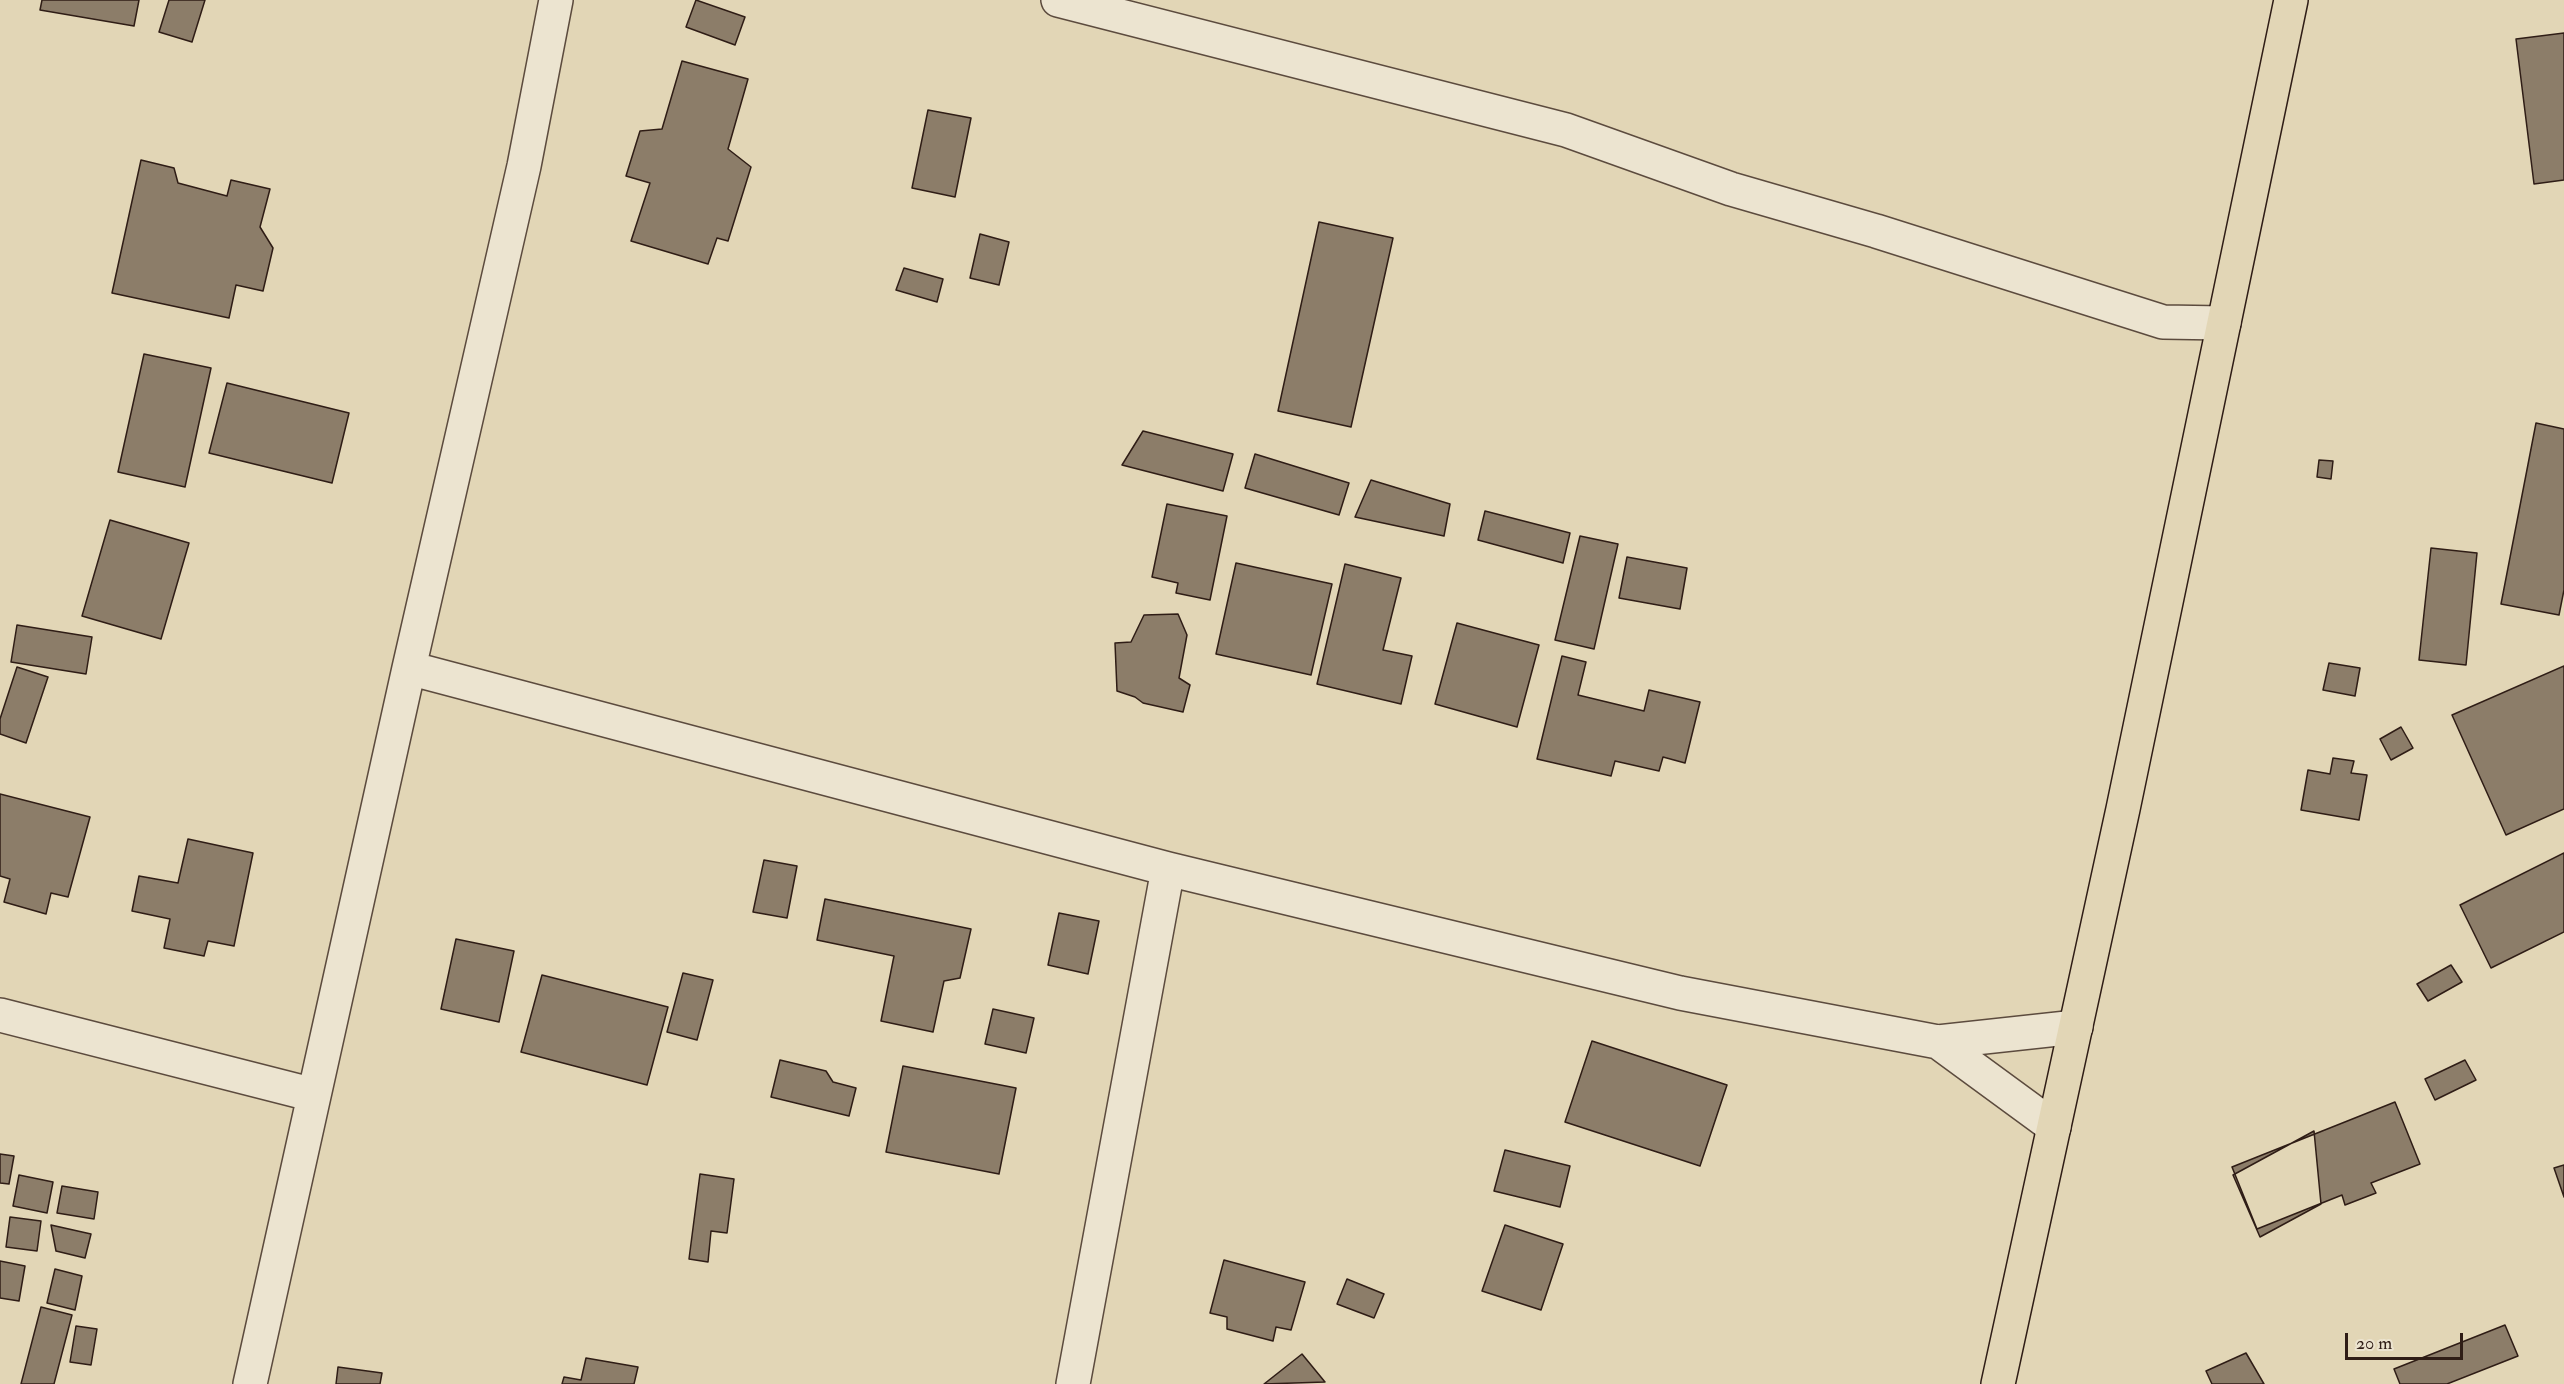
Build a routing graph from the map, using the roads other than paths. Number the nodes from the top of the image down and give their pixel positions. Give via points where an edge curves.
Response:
1 (556, 0) edge
2 (1058, 0) edge
3 (2290, 0) edge
4 (2224, 323) junction
5 (409, 668) junction
6 (1168, 869) junction
7 (0, 1016) edge
8 (2076, 1027) junction
9 (1938, 1042) junction
10 (314, 1095) junction
11 (2054, 1127) junction
12 (250, 1384) edge
13 (1073, 1384) edge
14 (1998, 1384) edge

1 - 5 street via 524,166
2 - 4 street via 1566,130 1731,189 2163,322
3 - 4 highway
4 - 8 highway
5 - 6 street
5 - 10 street
6 - 9 street via 1680,993
6 - 13 street
7 - 10 street
8 - 9 street
8 - 11 highway
9 - 11 street
10 - 12 street
11 - 14 highway

